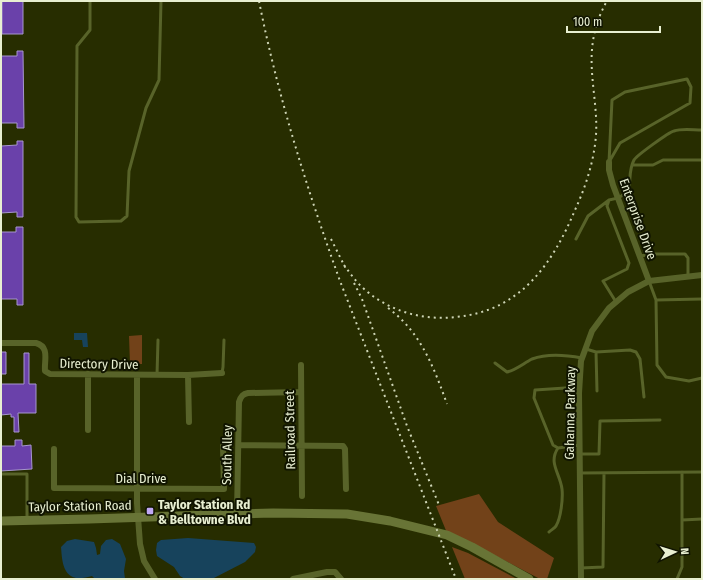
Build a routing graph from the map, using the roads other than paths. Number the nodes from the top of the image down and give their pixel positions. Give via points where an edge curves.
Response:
1 (90, 1) edge
2 (162, 1) edge
3 (702, 130) edge
4 (702, 160) edge
5 (609, 162) junction
6 (632, 165) junction
7 (618, 198) junction
8 (609, 200) junction
9 (576, 239) dead end
10 (639, 256) junction
11 (702, 275) edge
12 (688, 276) junction
13 (649, 281) junction
14 (702, 299) edge
15 (656, 300) junction
16 (616, 302) junction
17 (158, 340) dead end
18 (224, 340) dead end
19 (1, 343) edge
20 (586, 348) junction
21 (596, 352) junction
22 (582, 358) junction
23 (495, 362) dead end
24 (301, 365) dead end
25 (222, 373) joint
26 (88, 374) junction
27 (137, 375) junction
28 (157, 375) junction
29 (188, 375) junction
30 (702, 378) edge
31 (580, 387) junction
32 (597, 390) dead end
33 (301, 392) junction
34 (644, 397) dead end
35 (660, 420) dead end
36 (188, 422) dead end
37 (88, 430) dead end
38 (239, 445) junction
39 (580, 445) junction
40 (223, 446) dead end
41 (301, 446) junction
42 (558, 448) junction
43 (54, 450) dead end
44 (580, 454) junction
45 (682, 472) junction
46 (702, 472) edge
47 (580, 473) junction
48 (604, 473) junction
49 (1, 474) edge
50 (137, 489) junction
51 (346, 489) dead end
52 (302, 496) dead end
53 (238, 514) junction
54 (138, 518) junction
55 (702, 519) edge
56 (1, 520) edge
57 (27, 520) junction
58 (682, 520) junction
59 (549, 532) dead end
60 (581, 568) junction
61 (155, 579) edge
62 (293, 579) edge
63 (341, 579) edge
64 (529, 579) edge
65 (581, 579) edge
66 (677, 579) edge

1 - 2 lane via 90,30 77,46 76,217 79,222 122,221 127,216 129,171 146,108 159,80
3 - 6 lane via 674,130 635,158
4 - 6 lane via 663,160 653,165
5 - 5 lane via 612,100 625,92 687,79 692,87 690,102 620,143
5 - 7 street, Enterprise Drive
6 - 7 lane via 630,184 626,192
7 - 8 lane
7 - 10 street, Enterprise Drive
8 - 9 lane via 588,216
8 - 16 lane via 607,206 629,263 627,269 603,281
10 - 12 lane via 685,254 688,258
10 - 13 street, Enterprise Drive
11 - 12 street, Gahanna Parkway
12 - 13 street, Gahanna Parkway
13 - 15 lane
13 - 16 street, Gahanna Parkway
14 - 15 lane
15 - 30 lane via 657,365 666,377 689,381
16 - 20 street, Gahanna Parkway via 592,331
17 - 28 lane
18 - 25 lane
19 - 26 street, Directory Drive via 41,344 45,353 45,371 50,374
20 - 21 lane
20 - 22 street, Gahanna Parkway
21 - 32 lane
21 - 34 lane via 636,352 640,359
22 - 23 lane via 566,355 544,356 507,372
22 - 31 street, Gahanna Parkway
24 - 33 street, Railroad Street
25 - 29 street, Directory Drive
26 - 27 street, Directory Drive
26 - 37 street
27 - 28 street, Directory Drive
27 - 50 street
28 - 29 street, Directory Drive
29 - 36 street
31 - 39 street, Gahanna Parkway
31 - 42 lane via 535,390 534,398 553,445
33 - 38 street, South Alley via 244,394 239,402
33 - 41 street, Railroad Street
35 - 44 lane via 600,421 599,454
38 - 41 street
38 - 53 street, South Alley
39 - 42 lane
39 - 44 street, Gahanna Parkway
40 - 50 street, Dial Drive via 224,489
41 - 51 street via 342,446 345,449
41 - 52 street, Railroad Street
42 - 59 lane via 554,454 554,462 562,489 562,502 556,526
43 - 50 street, Dial Drive via 54,488
44 - 47 street, Gahanna Parkway
45 - 46 lane
45 - 48 lane
45 - 58 lane
47 - 48 lane
47 - 60 street, Gahanna Parkway
48 - 60 lane via 603,567
49 - 57 lane via 27,474
50 - 54 street
53 - 54 main road, Taylor Station Road
53 - 64 main road, Taylor Station Road via 304,512 347,514 390,521 440,533 472,547
54 - 57 main road, Taylor Station Road
54 - 61 street via 144,561
55 - 58 lane
56 - 57 main road, Taylor Station Road
58 - 66 lane via 682,567
60 - 65 street, Gahanna Parkway
62 - 63 street via 327,572 335,572

